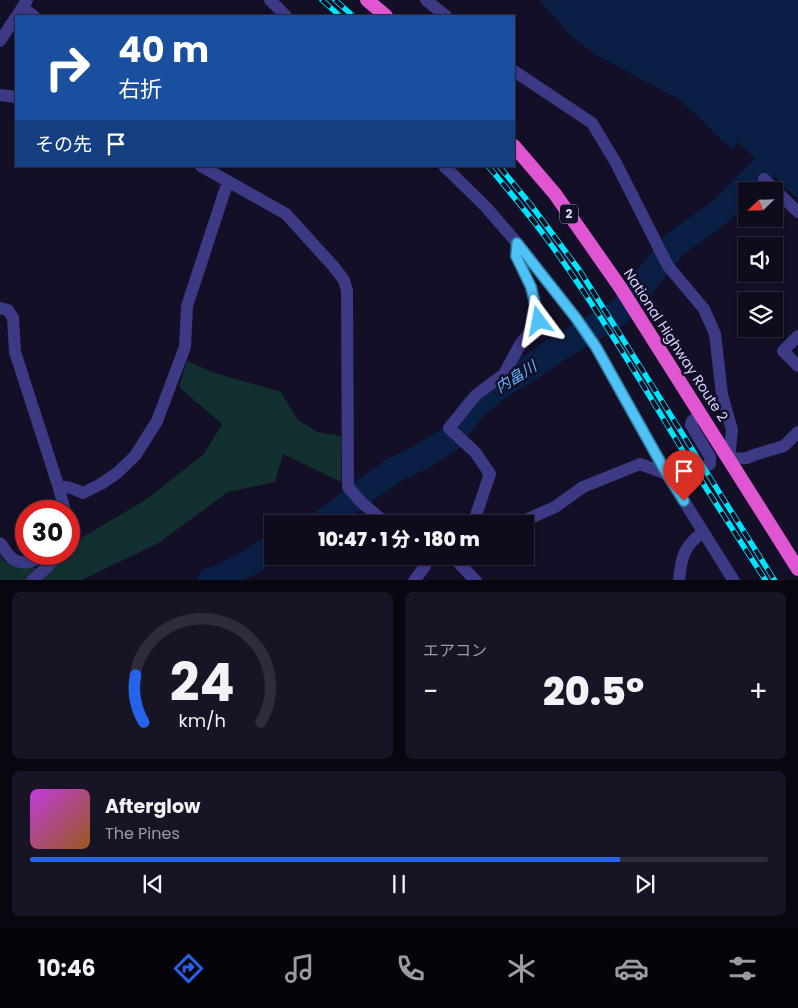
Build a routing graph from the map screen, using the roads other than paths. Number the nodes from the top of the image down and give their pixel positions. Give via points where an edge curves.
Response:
1 (270, 0) edge
2 (367, 0) edge
3 (426, 0) edge
4 (285, 15) edge
5 (385, 15) edge
6 (445, 15) edge
7 (15, 19) edge
8 (0, 41) edge
9 (515, 72) edge
10 (0, 96) edge
11 (15, 97) edge
12 (515, 147) edge
13 (203, 167) edge
14 (445, 167) edge
15 (764, 179) dead end
16 (228, 181) junction
17 (798, 212) edge
18 (517, 243) junction
19 (0, 308) edge
20 (798, 336) edge
21 (798, 366) edge
22 (701, 415) junction
23 (798, 432) edge
24 (729, 459) junction
25 (670, 480) junction
26 (58, 485) junction
27 (62, 500) edge
28 (377, 515) edge
29 (474, 515) edge
30 (534, 516) edge
31 (703, 532) junction
32 (0, 543) edge
33 (15, 560) edge
34 (49, 565) edge
35 (424, 565) edge
36 (461, 565) edge
37 (798, 569) edge
38 (32, 580) edge
39 (414, 580) edge
40 (476, 580) edge
41 (679, 580) edge
42 (734, 580) edge

1 - 4 street
2 - 5 highway
3 - 6 street
7 - 8 street
9 - 24 street via 592,123 668,266 704,308 715,334 722,395 732,430
10 - 11 street
12 - 22 highway, National Highway Route 2 / 2 via 555,194 620,287
13 - 16 street
14 - 18 street
15 - 17 street
16 - 26 street via 187,306 185,347 157,421 135,456 101,484 83,493
16 - 28 street via 286,214 344,280 347,291 348,487
18 - 25 street via 596,347
18 - 29 street via 516,256 531,287 539,321 521,343 504,374 476,395 449,428 475,452 490,474
19 - 26 street via 8,310 13,318 15,352
20 - 21 street via 783,352
22 - 24 highway, National Highway Route 2 / 2
22 - 25 street via 691,425 710,457 710,464
23 - 24 street via 784,446 747,458
24 - 37 highway, National Highway Route 2 / 2
25 - 30 street via 640,464 583,487 555,507
25 - 31 street
26 - 27 street
31 - 41 street via 692,540 684,554
31 - 42 street
32 - 33 street
34 - 38 street
35 - 39 street
36 - 40 street

